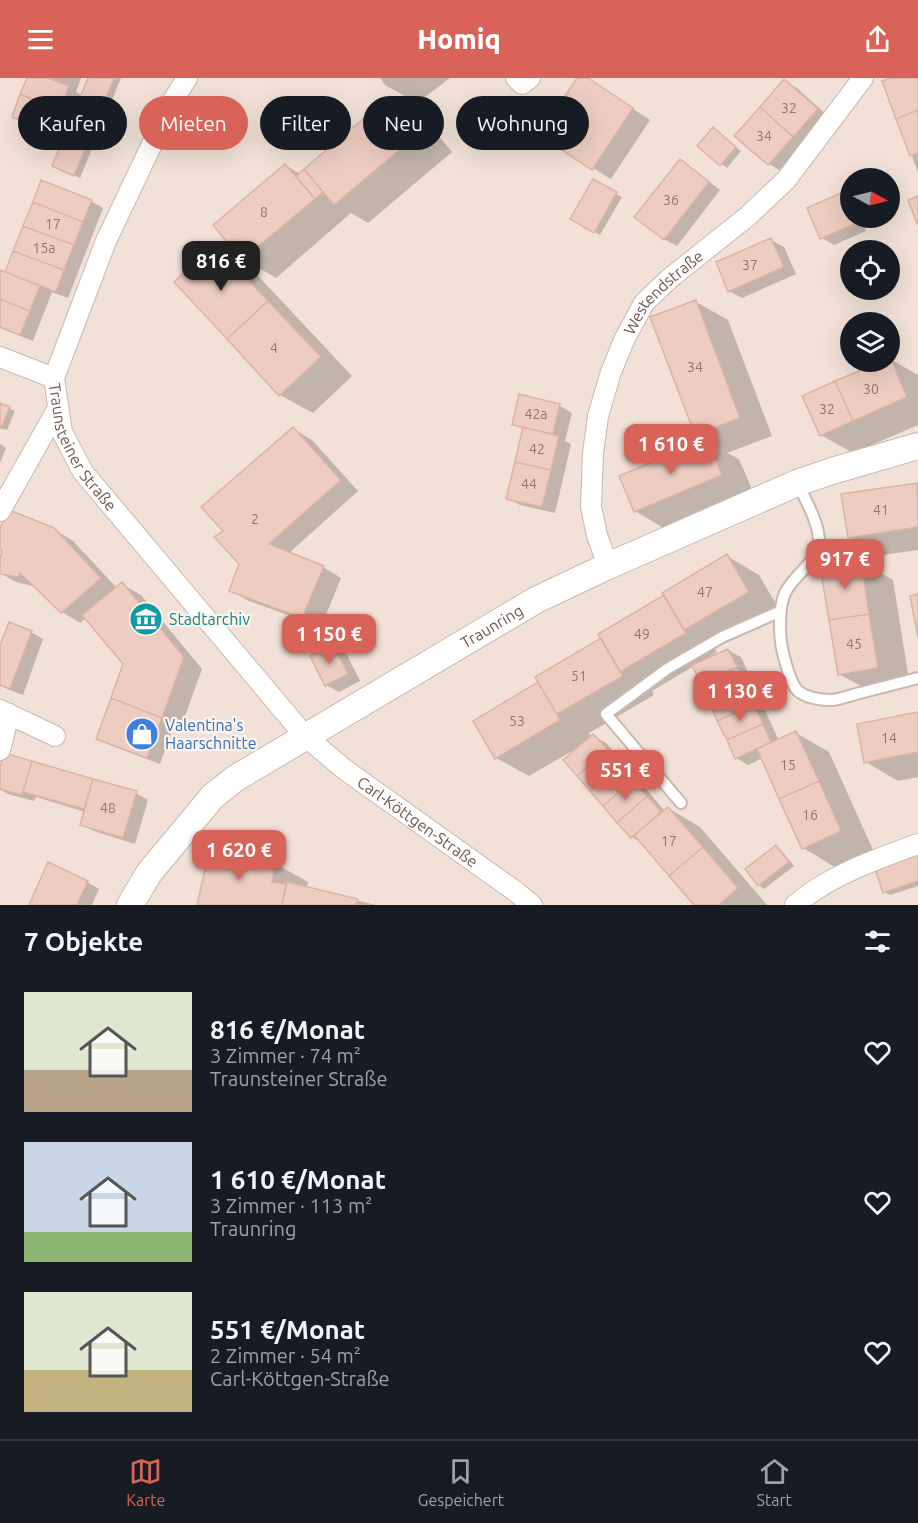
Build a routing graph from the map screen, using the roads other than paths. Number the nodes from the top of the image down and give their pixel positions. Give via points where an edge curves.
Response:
1 (187, 78) edge
2 (516, 78) edge
3 (530, 78) edge
4 (863, 78) edge
5 (0, 357) edge
6 (54, 378) junction
7 (58, 408) junction
8 (918, 446) edge
9 (797, 483) junction
10 (0, 511) edge
11 (608, 566) junction
12 (781, 611) junction
13 (918, 678) edge
14 (5, 712) edge
15 (55, 736) dead end
16 (305, 736) junction
17 (0, 750) edge
18 (681, 803) dead end
19 (918, 844) edge
20 (130, 905) edge
21 (532, 905) edge
22 (795, 905) edge

1 - 6 street, Traunsteiner Straße via 106,241
2 - 3 street via 522,84
4 - 11 street, Westendstraße via 786,180 644,303 624,340 598,416 593,453 591,507
5 - 6 street
6 - 7 street, Traunsteiner Straße
7 - 10 street
7 - 16 street, Traunsteiner Straße via 62,432 83,472
8 - 9 street, Traunring
9 - 11 street, Traunring
9 - 12 lane via 819,539 817,551 785,594
11 - 16 street, Traunring via 536,600
12 - 13 lane via 783,652 790,675 797,690 812,699 836,700
12 - 18 lane via 722,637 667,669 606,714
14 - 15 street
14 - 17 street
16 - 20 street, Traunring via 236,777 213,796 149,873
16 - 21 street, Carl-Köttgen-Straße via 344,769
19 - 22 street via 856,868

